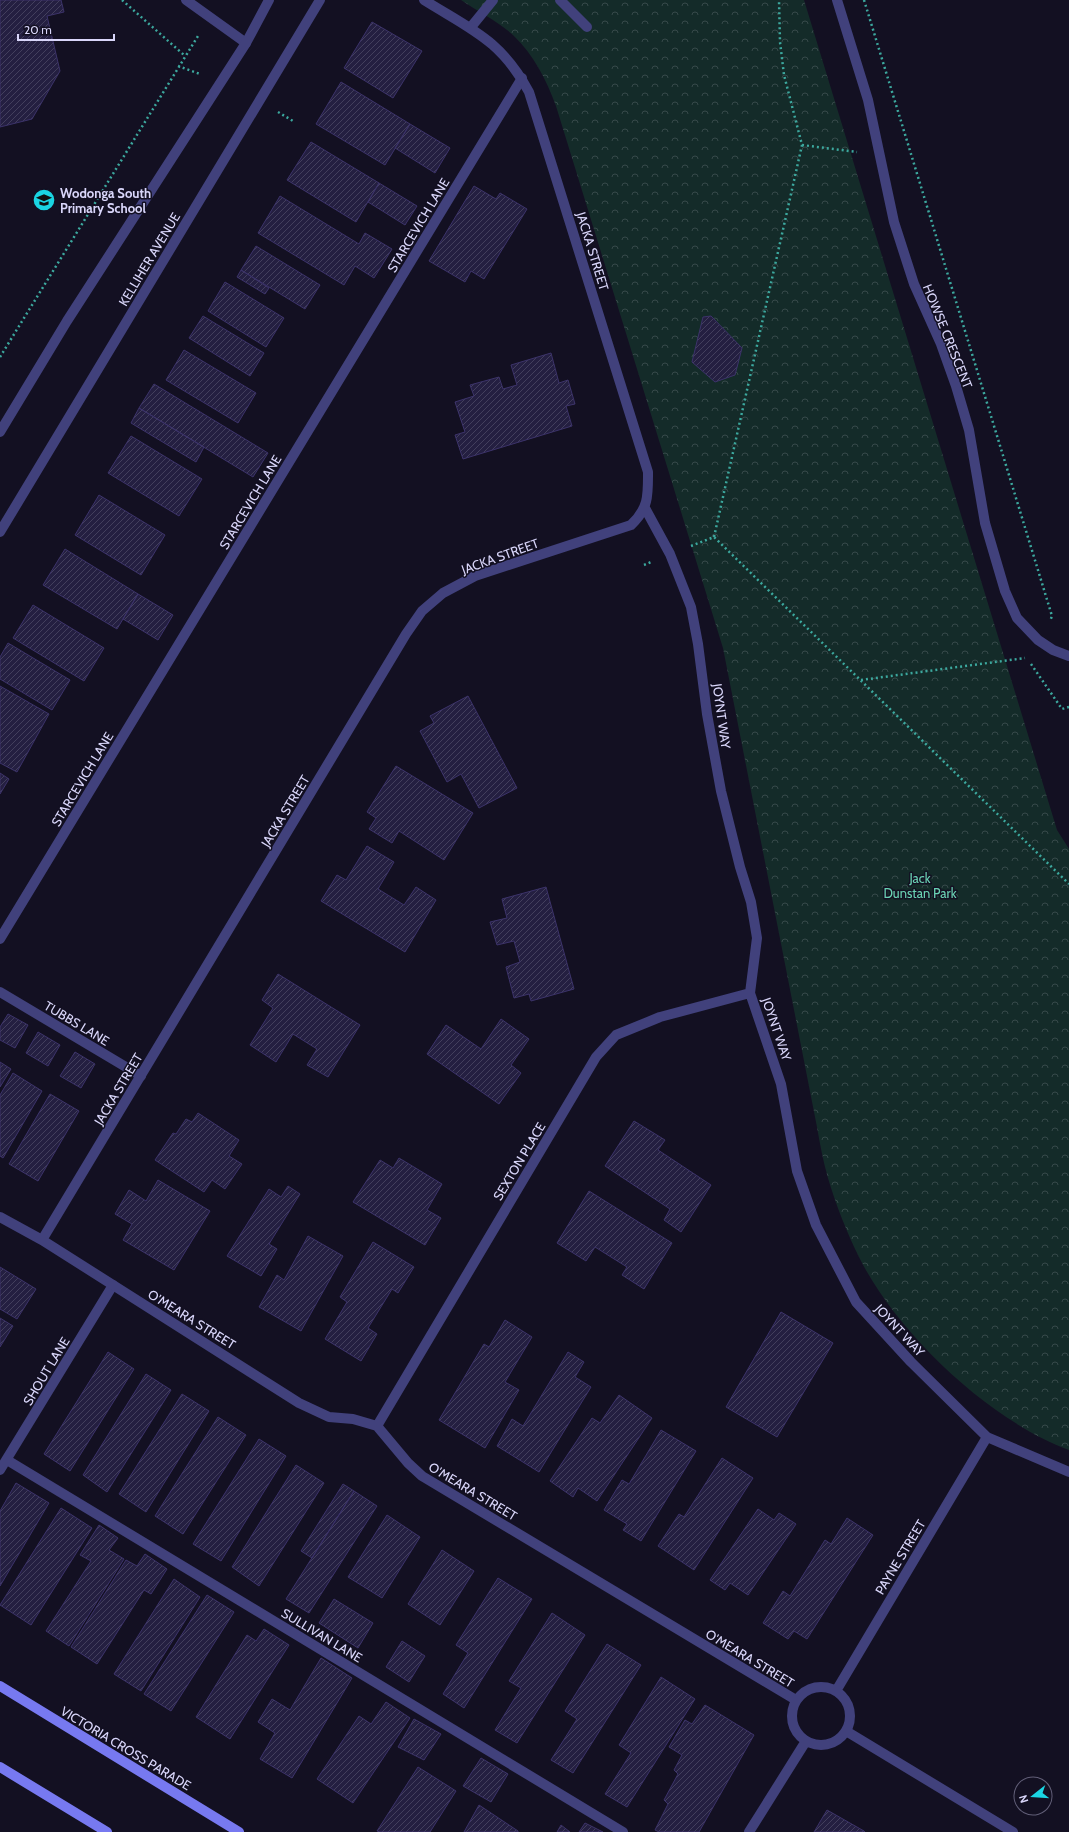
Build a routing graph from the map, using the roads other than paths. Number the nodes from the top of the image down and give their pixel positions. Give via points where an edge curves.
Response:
1 (186, 0) edge
2 (269, 0) edge
3 (320, 0) edge
4 (424, 0) edge
5 (493, 0) edge
6 (560, 0) edge
7 (837, 0) edge
8 (471, 27) junction
9 (587, 27) dead end
10 (246, 43) junction
11 (522, 78) junction
12 (0, 432) edge
13 (645, 508) junction
14 (0, 532) edge
15 (1069, 656) edge
16 (0, 939) edge
17 (0, 992) edge
18 (750, 994) junction
19 (141, 1076) junction
20 (0, 1217) edge
21 (42, 1240) junction
22 (113, 1285) junction
23 (378, 1426) junction
24 (987, 1437) junction
25 (7, 1460) junction
26 (0, 1470) edge
27 (1069, 1472) edge
28 (0, 1686) edge
29 (836, 1691) junction
30 (796, 1700) junction
31 (846, 1731) junction
32 (806, 1741) junction
33 (0, 1766) edge
34 (107, 1832) edge
35 (239, 1832) edge
36 (623, 1832) edge
37 (749, 1832) edge
38 (1013, 1832) edge

1 - 10 street
2 - 10 street
3 - 14 street, KELLIHER AVENUE
4 - 8 street, JACKA STREET
5 - 8 street
6 - 9 street
7 - 15 street, HOWSE CRESCENT via 868,100 894,222 914,284 941,344 969,430 985,523 1005,591 1017,618 1038,640 1053,650
8 - 11 street, JACKA STREET via 494,45
10 - 12 street via 67,321
11 - 13 street, JACKA STREET via 537,112 648,472
11 - 16 street, STARCEVICH LANE
13 - 18 street, JOYNT WAY via 670,554 691,607 706,714 721,791 751,902 757,938
13 - 19 street, JACKA STREET via 631,525 474,576 443,593 422,611
17 - 19 street, TUBBS LANE
18 - 23 street, SEXTON PLACE via 660,1017 616,1035 596,1057
18 - 24 street, JOYNT WAY via 782,1084 797,1171 816,1225 856,1302 911,1362
19 - 21 street, JACKA STREET
20 - 21 street, O'MEARA STREET
21 - 22 street, O'MEARA STREET
22 - 23 street, O'MEARA STREET via 313,1410 329,1417 353,1419
22 - 25 street, SHOUT LANE
23 - 30 street, O'MEARA STREET via 422,1476
24 - 27 street
24 - 29 street, PAYNE STREET
25 - 26 street, SHOUT LANE
25 - 36 street, SULLIVAN LANE
28 - 35 main road, VICTORIA CROSS PARADE
29 - 30 street via 819,1687 802,1693
29 - 31 street via 848,1704 850,1713
30 - 32 street via 793,1723 799,1735
31 - 32 street via 836,1740 824,1745
31 - 38 street
32 - 37 street
33 - 34 main road

